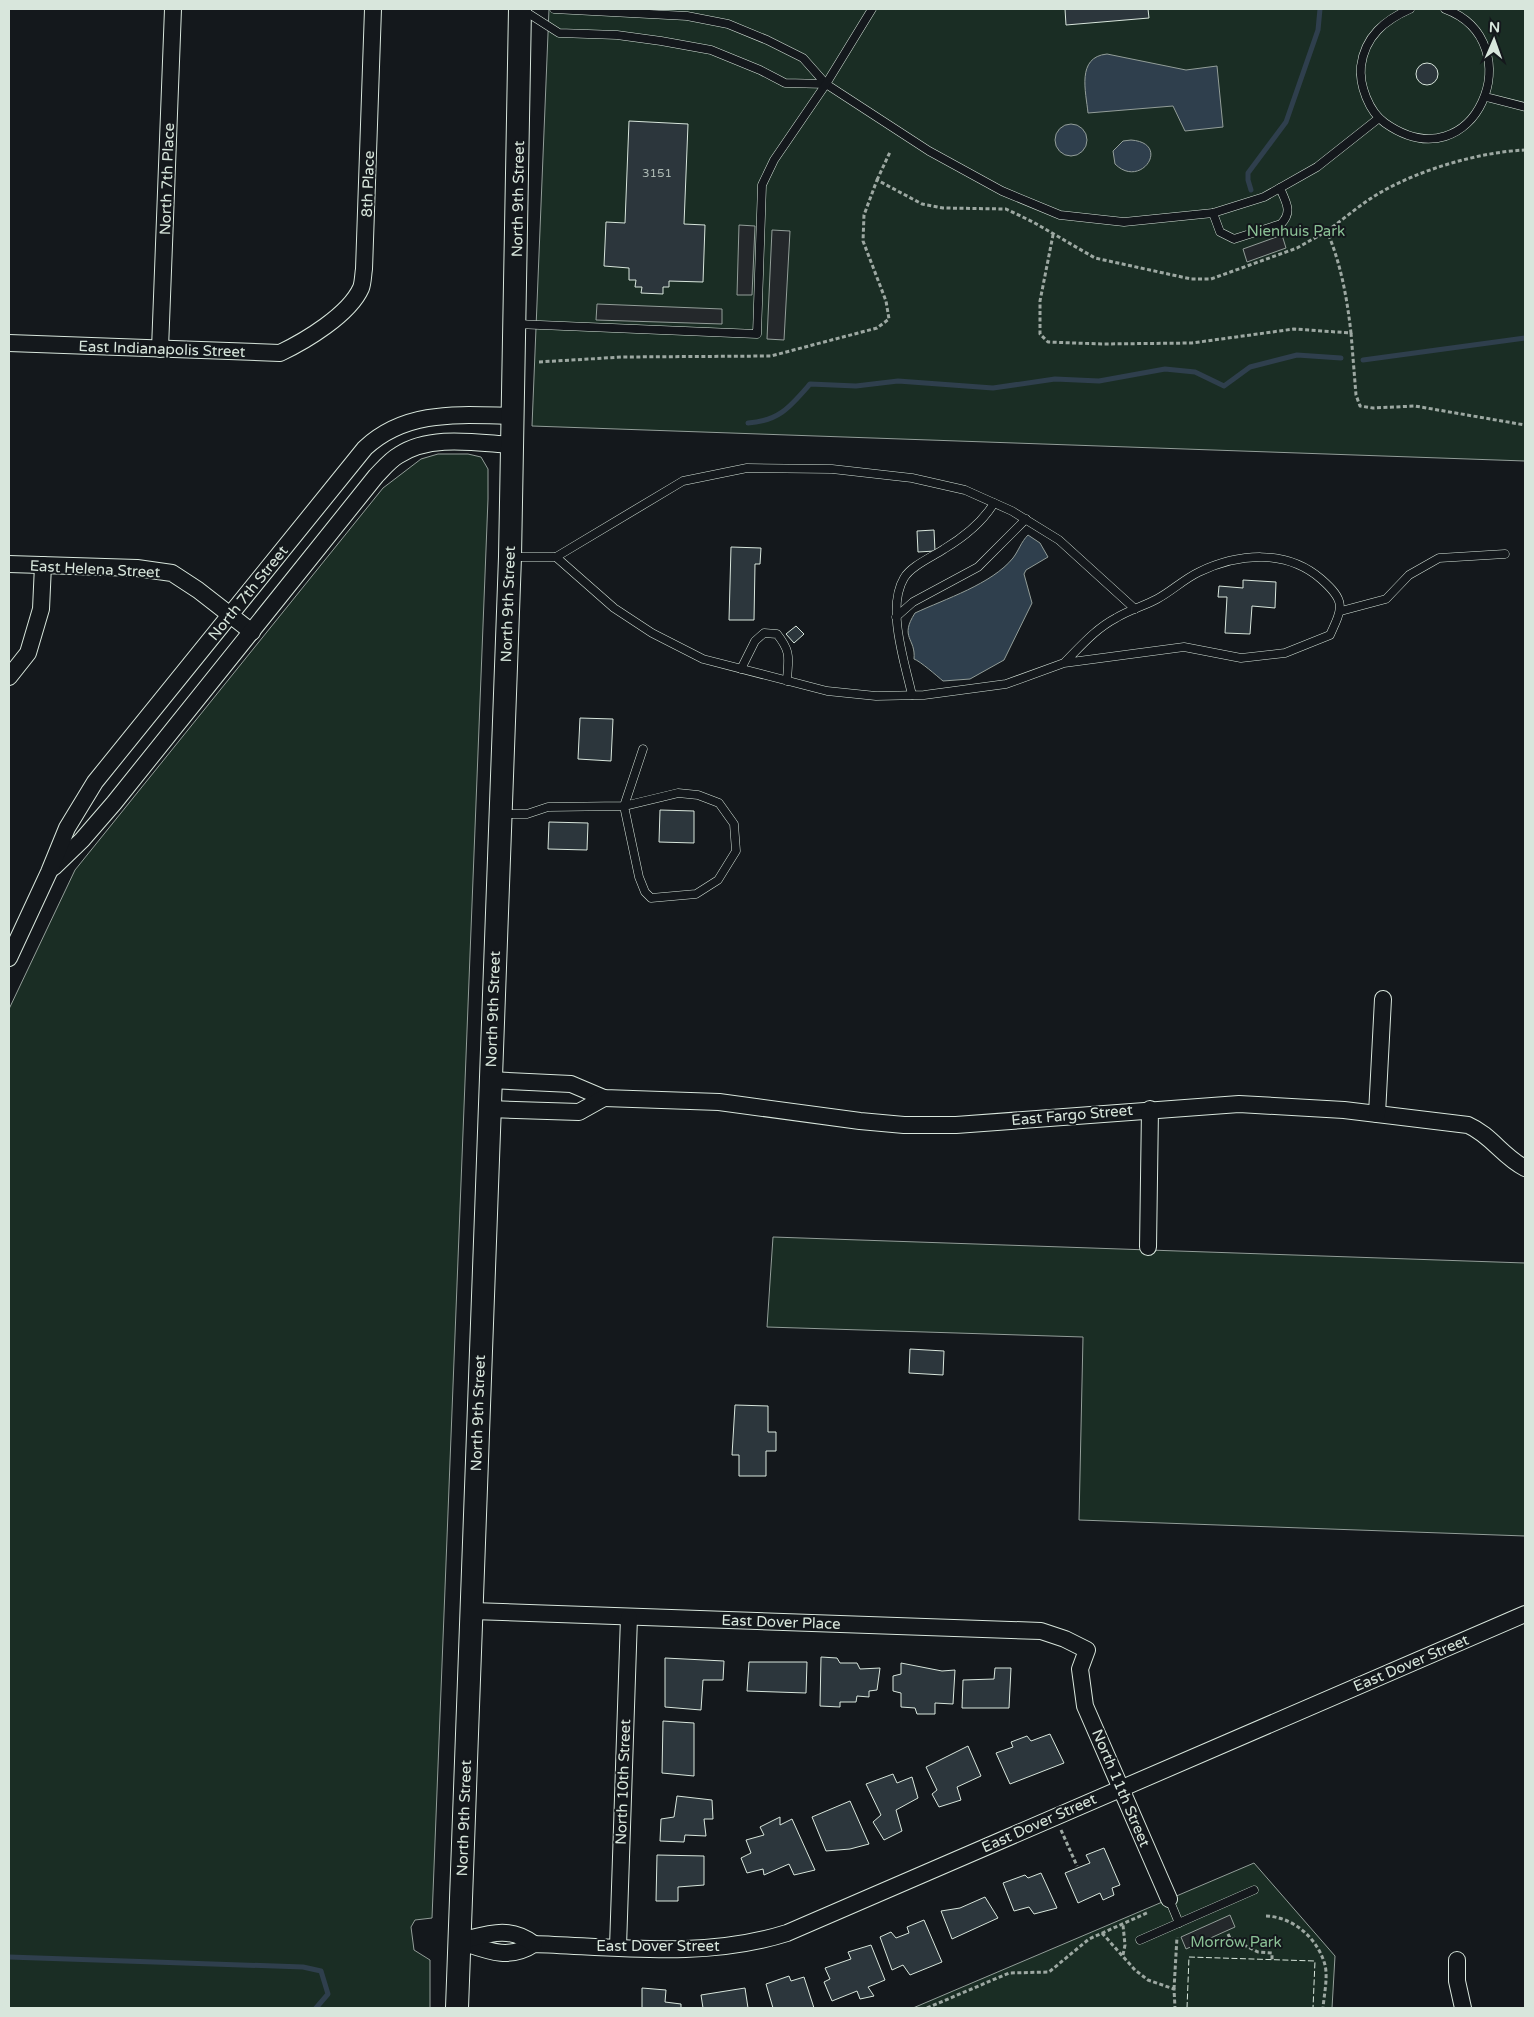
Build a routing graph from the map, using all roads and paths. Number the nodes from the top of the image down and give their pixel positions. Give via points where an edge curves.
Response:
1 (173, 9) edge
2 (373, 9) edge
3 (521, 9) edge
4 (554, 9) edge
5 (872, 9) edge
6 (1410, 9) edge
7 (1445, 9) edge
8 (826, 84) junction
9 (1490, 98) junction
10 (1525, 107) edge
11 (1379, 118) junction
12 (1525, 150) edge
13 (890, 152) dead end
14 (877, 180) junction
15 (1280, 188) junction
16 (1212, 213) junction
17 (1327, 231) junction
18 (1053, 235) junction
19 (516, 324) junction
20 (1351, 333) junction
21 (311, 338) joint
22 (9, 343) edge
23 (160, 349) junction
24 (539, 362) dead end
25 (514, 416) junction
26 (1525, 425) edge
27 (513, 445) junction
28 (994, 503) junction
29 (1026, 519) junction
30 (1505, 554) dead end
31 (510, 557) junction
32 (556, 557) junction
33 (9, 564) edge
34 (43, 565) junction
35 (1135, 609) junction
36 (1341, 611) junction
37 (230, 615) junction
38 (896, 617) junction
39 (252, 632) junction
40 (1064, 663) junction
41 (741, 669) junction
42 (9, 677) edge
43 (787, 681) junction
44 (912, 695) junction
45 (643, 749) dead end
46 (624, 806) junction
47 (500, 814) junction
48 (49, 872) junction
49 (9, 958) edge
50 (1383, 999) dead end
51 (490, 1080) junction
52 (604, 1098) junction
53 (489, 1109) junction
54 (1150, 1109) junction
55 (1377, 1114) junction
56 (1525, 1168) edge
57 (1148, 1247) dead end
58 (472, 1611) junction
59 (1525, 1614) edge
60 (629, 1617) junction
61 (1087, 1650) joint
62 (1120, 1787) junction
63 (1055, 1816) junction
64 (1077, 1866) dead end
65 (1254, 1890) dead end
66 (1169, 1899) joint
67 (1149, 1912) dead end
68 (1266, 1916) dead end
69 (1179, 1923) junction
70 (1123, 1925) junction
71 (1102, 1932) junction
72 (1228, 1934) dead end
73 (1140, 1940) dead end
74 (459, 1941) junction
75 (618, 1947) junction
76 (1123, 1955) junction
77 (1272, 1960) dead end
78 (1457, 1960) dead end
79 (1174, 1989) junction
80 (457, 2008) edge
81 (927, 2008) edge
82 (1175, 2008) edge
83 (1323, 2008) edge
84 (1464, 2008) edge

1 - 23 street, North 7th Place
2 - 21 street, 8th Place via 366,242 361,289
3 - 8 lane via 558,33 616,35 711,50 786,83
3 - 19 main road, North 9th Street
4 - 8 lane via 687,16 728,24 803,58
5 - 8 lane
6 - 11 lane via 1388,19 1369,39 1361,66 1364,94
7 - 9 lane via 1461,14 1480,29 1491,50 1495,74
8 - 16 lane via 929,151 1002,191 1060,215 1124,222
8 - 19 lane via 774,160 762,185 757,334
9 - 10 lane
9 - 11 lane via 1476,120 1453,135 1427,140 1400,134
11 - 15 lane via 1317,167
12 - 17 path via 1506,151 1410,177 1381,192
13 - 14 path
14 - 18 path via 922,204 943,208 1006,209
14 - 24 path via 864,215 863,241 886,301 889,319 877,328 771,356 622,357
15 - 16 lane via 1264,197
15 - 16 lane via 1288,207 1281,224 1234,239 1220,232
17 - 18 path via 1297,248 1212,279 1191,279 1095,258
17 - 20 path via 1337,255
18 - 20 path via 1040,301 1040,334 1048,342 1192,343 1294,329
19 - 25 main road, North 9th Street
20 - 26 path via 1356,395 1360,406 1415,406
21 - 23 street, East Indianapolis Street via 280,353
22 - 23 street, East Indianapolis Street
25 - 27 main road, North 9th Street
25 - 37 street, North 7th Street via 421,418 376,438 354,460
27 - 31 main road, North 9th Street
27 - 39 street, North 7th Street via 436,442 398,455 376,476
28 - 29 lane
28 - 32 lane via 965,490 912,478 832,469 747,468 683,481
28 - 38 lane via 984,519 962,538 905,577 898,592
29 - 35 lane via 1059,540
29 - 38 lane via 978,567 913,602
30 - 36 lane via 1440,558 1409,575 1386,599
31 - 32 lane
31 - 47 main road, North 9th Street
32 - 41 lane via 614,608 652,633 703,659
33 - 34 street, East Helena Street
34 - 37 street, East Helena Street via 137,568 172,574
34 - 42 street via 41,609 28,653
35 - 36 lane via 1214,565 1260,556 1285,559 1320,578 1337,595
35 - 40 lane via 1101,627
36 - 40 lane via 1330,635 1285,653 1240,658 1184,647
37 - 39 street, East Helena Street
37 - 48 street, North 7th Street via 95,782 67,828
38 - 44 lane
39 - 48 street, North 7th Street via 114,804
40 - 44 lane via 1006,684
41 - 43 lane
41 - 43 lane via 764,633 776,634 787,647
43 - 44 lane via 827,691 876,696
45 - 46 lane
46 - 46 lane via 678,793 698,795 720,803 734,824 736,851 718,880 696,894 651,898 639,877
46 - 47 lane via 548,807 527,814
47 - 51 main road, North 9th Street
48 - 49 street, North 7th Street
50 - 55 street
51 - 52 street, East Fargo Street via 570,1084
51 - 53 main road, North 9th Street
52 - 53 street via 579,1112
52 - 54 street, East Fargo Street via 719,1102 904,1125 956,1125
53 - 58 main road, North 9th Street
54 - 55 street, East Fargo Street via 1249,1104
54 - 57 street
55 - 56 street, East Fargo Street via 1468,1125 1482,1132
58 - 60 street, East Dover Place
58 - 74 main road, North 9th Street
59 - 62 street, East Dover Street
60 - 61 street, East Dover Place via 1041,1631
60 - 75 street, North 10th Street
61 - 62 street, North 11th Street via 1080,1669 1085,1706
62 - 63 street, East Dover Street
62 - 66 street, North 11th Street
63 - 64 path
63 - 75 street, East Dover Street via 787,1933 761,1941 690,1950
65 - 69 lane
66 - 69 lane, North 11th Street
67 - 70 path
68 - 83 path via 1295,1924 1316,1945 1325,1967
69 - 73 lane
69 - 79 path
70 - 71 path
70 - 76 path
71 - 76 path
71 - 81 path via 1049,1972 1009,1973
72 - 77 path via 1258,1952 1272,1953
74 - 75 street, East Dover Street via 496,1953 522,1952 534,1944
74 - 80 main road, North 9th Street
76 - 79 path via 1148,1980
78 - 84 street via 1457,1981
79 - 82 path

